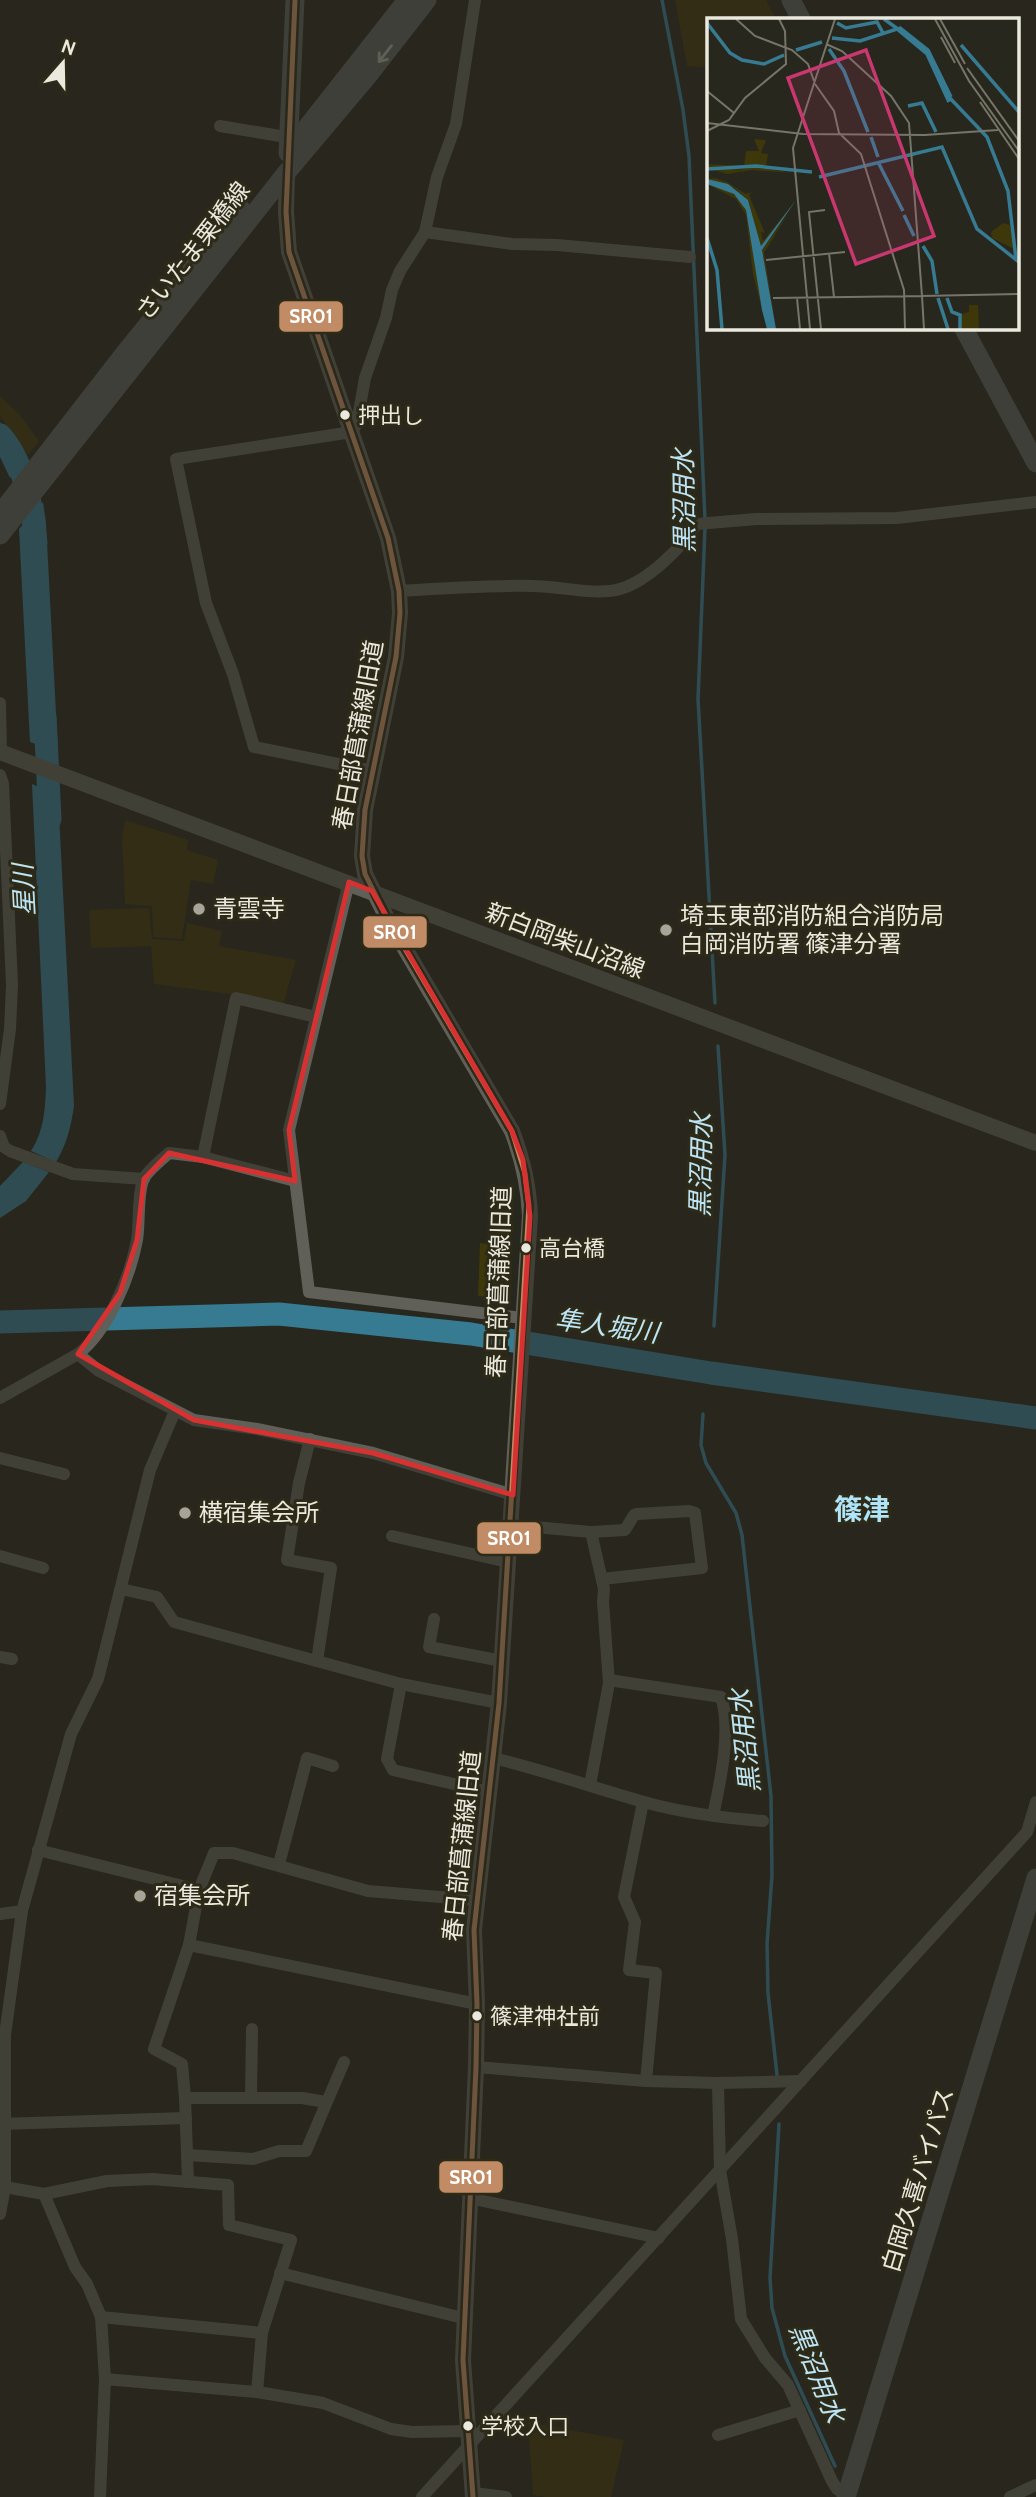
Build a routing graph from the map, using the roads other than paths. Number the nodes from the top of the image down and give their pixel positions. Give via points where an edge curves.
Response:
1 (295, 0) edge
2 (407, 0) edge
3 (427, 0) edge
4 (475, 0) edge
5 (791, 0) edge
6 (800, 18) edge
7 (220, 126) dead end
8 (289, 142) junction
9 (287, 172) junction
10 (425, 232) junction
11 (690, 257) dead end
12 (964, 329) edge
13 (352, 432) junction
14 (52, 460) junction
15 (1036, 463) edge
16 (1036, 502) edge
17 (0, 514) edge
18 (0, 535) edge
19 (399, 591) junction
20 (0, 703) edge
21 (4, 753) edge
22 (373, 771) junction
23 (0, 775) edge
24 (349, 882) junction
25 (372, 891) junction
26 (316, 1017) junction
27 (5, 1023) edge
28 (0, 1104) edge
29 (0, 1136) edge
30 (1036, 1143) edge
31 (203, 1157) junction
32 (144, 1179) junction
33 (295, 1181) junction
34 (521, 1323) junction
35 (78, 1354) junction
36 (3, 1394) edge
37 (175, 1411) junction
38 (310, 1440) junction
39 (0, 1458) edge
40 (64, 1474) dead end
41 (513, 1495) junction
42 (511, 1525) junction
43 (591, 1532) junction
44 (392, 1536) dead end
45 (0, 1556) edge
46 (508, 1562) junction
47 (43, 1568) dead end
48 (602, 1579) junction
49 (121, 1589) junction
50 (434, 1619) dead end
51 (317, 1661) junction
52 (502, 1661) junction
53 (609, 1680) junction
54 (401, 1684) junction
55 (499, 1703) junction
56 (493, 1758) junction
57 (333, 1766) dead end
58 (590, 1785) junction
59 (489, 1792) junction
60 (643, 1802) junction
61 (1036, 1802) edge
62 (713, 1816) junction
63 (763, 1821) dead end
64 (38, 1850) junction
65 (279, 1864) junction
66 (1036, 1878) edge
67 (199, 1890) junction
68 (476, 1900) junction
69 (22, 1911) junction
70 (0, 1914) edge
71 (189, 1945) junction
72 (477, 2004) junction
73 (252, 2029) dead end
74 (344, 2062) dead end
75 (476, 2067) junction
76 (3, 2079) edge
77 (646, 2081) junction
78 (801, 2081) junction
79 (718, 2083) junction
80 (186, 2098) junction
81 (251, 2098) junction
82 (326, 2102) junction
83 (186, 2118) junction
84 (3, 2124) edge
85 (187, 2155) junction
86 (720, 2170) junction
87 (188, 2182) junction
88 (5, 2187) junction
89 (44, 2194) junction
90 (469, 2198) junction
91 (0, 2214) edge
92 (659, 2238) junction
93 (280, 2273) junction
94 (101, 2317) junction
95 (463, 2318) junction
96 (262, 2333) junction
97 (105, 2379) junction
98 (257, 2392) junction
99 (800, 2410) junction
100 (718, 2435) dead end
101 (468, 2438) junction
102 (1036, 2485) edge
103 (473, 2495) edge
104 (846, 2496) edge
105 (100, 2497) edge
106 (422, 2497) edge
107 (506, 2497) edge
108 (1010, 2497) edge

1 - 8 main road
2 - 8 main road, さいたま栗橋線
3 -> 9 main road, さいたま栗橋線
4 - 10 street via 456,124 437,177
5 - 6 main road
7 - 8 street via 280,136
8 - 9 main road
8 - 14 main road, さいたま栗橋線 via 124,355
9 - 13 street, 春日部菖蒲線旧道 via 289,252
9 - 14 main road, さいたま栗橋線
10 - 11 street via 512,244
10 - 13 street via 392,290
12 - 15 main road
13 - 19 street, 春日部菖蒲線旧道 via 388,538
13 - 22 street via 176,459 206,603 254,747
14 - 17 main road, さいたま栗橋線
14 - 18 main road, さいたま栗橋線
16 - 19 street via 897,518 697,524 645,578 611,591 535,586
19 - 22 street, 春日部菖蒲線旧道 via 396,657
20 - 21 street
21 - 24 street, 新白岡柴山沼線
22 - 25 street, 春日部菖蒲線旧道 via 363,835 365,874
23 - 27 street via 12,985
24 - 25 street, 新白岡柴山沼線
24 - 26 street
25 - 30 street, 新白岡柴山沼線
25 - 34 street, 春日部菖蒲線旧道 via 512,1132 523,1160 530,1216
26 - 31 street via 236,998
26 - 33 street via 289,1130
27 - 28 street
29 - 32 street via 10,1151 73,1174
31 - 32 street via 169,1153
31 - 33 street
32 - 35 street via 137,1240 120,1293 97,1335
33 - 34 street via 309,1292
34 - 41 street, 春日部菖蒲線旧道
35 - 36 street
35 - 37 street via 99,1371
37 - 38 street via 194,1420
37 - 49 street via 150,1469
38 - 41 street via 373,1452
38 - 51 street via 287,1560 331,1568
39 - 40 street
41 - 42 street, 春日部菖蒲線旧道
42 - 43 street
42 - 46 street, 春日部菖蒲線旧道
43 - 48 street
43 - 48 street via 625,1530 637,1514 695,1514 702,1568
44 - 46 street
45 - 47 street
46 - 52 street, 春日部菖蒲線旧道
48 - 53 street
49 - 51 street via 157,1597 174,1622
49 - 64 street via 98,1679 71,1734
50 - 52 street via 429,1647
51 - 54 street
52 - 55 street, 春日部菖蒲線旧道
53 - 58 street
53 - 62 street via 721,1697 724,1743
54 - 55 street
54 - 59 street via 387,1759 393,1770
55 - 56 street, 春日部菖蒲線旧道
56 - 58 street
56 - 59 street, 春日部菖蒲線旧道
57 - 65 street via 307,1758
58 - 60 street
59 - 68 street, 春日部菖蒲線旧道
60 - 62 street
60 - 77 street via 624,1897 635,1922 629,1970 656,1973
61 - 78 street via 1027,1832
62 - 63 street
64 - 67 street
64 - 69 street
65 - 67 street via 214,1853
65 - 68 street via 368,1891
66 - 104 main road, 白岡久喜バイパス
67 - 71 street
68 - 72 street, 春日部菖蒲線旧道
69 - 70 street
69 - 76 street
71 - 72 street
71 - 80 street via 154,2049 182,2064
72 - 75 street, 春日部菖蒲線旧道
73 - 81 street
74 - 82 street
75 - 77 street
75 - 90 street, 春日部菖蒲線旧道
76 - 84 street
77 - 79 street
78 - 79 street
78 - 86 street
79 - 86 street
80 - 81 street
80 - 83 street
81 - 82 street
82 - 85 street via 306,2151 279,2151 253,2159
83 - 84 street
83 - 85 street
84 - 88 street
85 - 87 street
86 - 92 street
86 - 99 street via 741,2319 788,2385
87 - 89 street via 107,2181
87 - 93 street via 228,2185 229,2224 291,2240
88 - 89 street
88 - 91 street
89 - 94 street
90 - 92 street
90 - 95 street, 春日部菖蒲線旧道
92 - 101 street
93 - 95 street
93 - 96 street
94 - 96 street
94 - 97 street
95 - 101 street, 春日部菖蒲線旧道
96 - 98 street
97 - 98 street
97 - 105 street
98 - 101 street via 323,2403 391,2429
99 - 100 street
99 - 104 street via 832,2481
101 - 103 street, 春日部菖蒲線旧道
101 - 106 street
102 - 108 street
103 - 107 street

